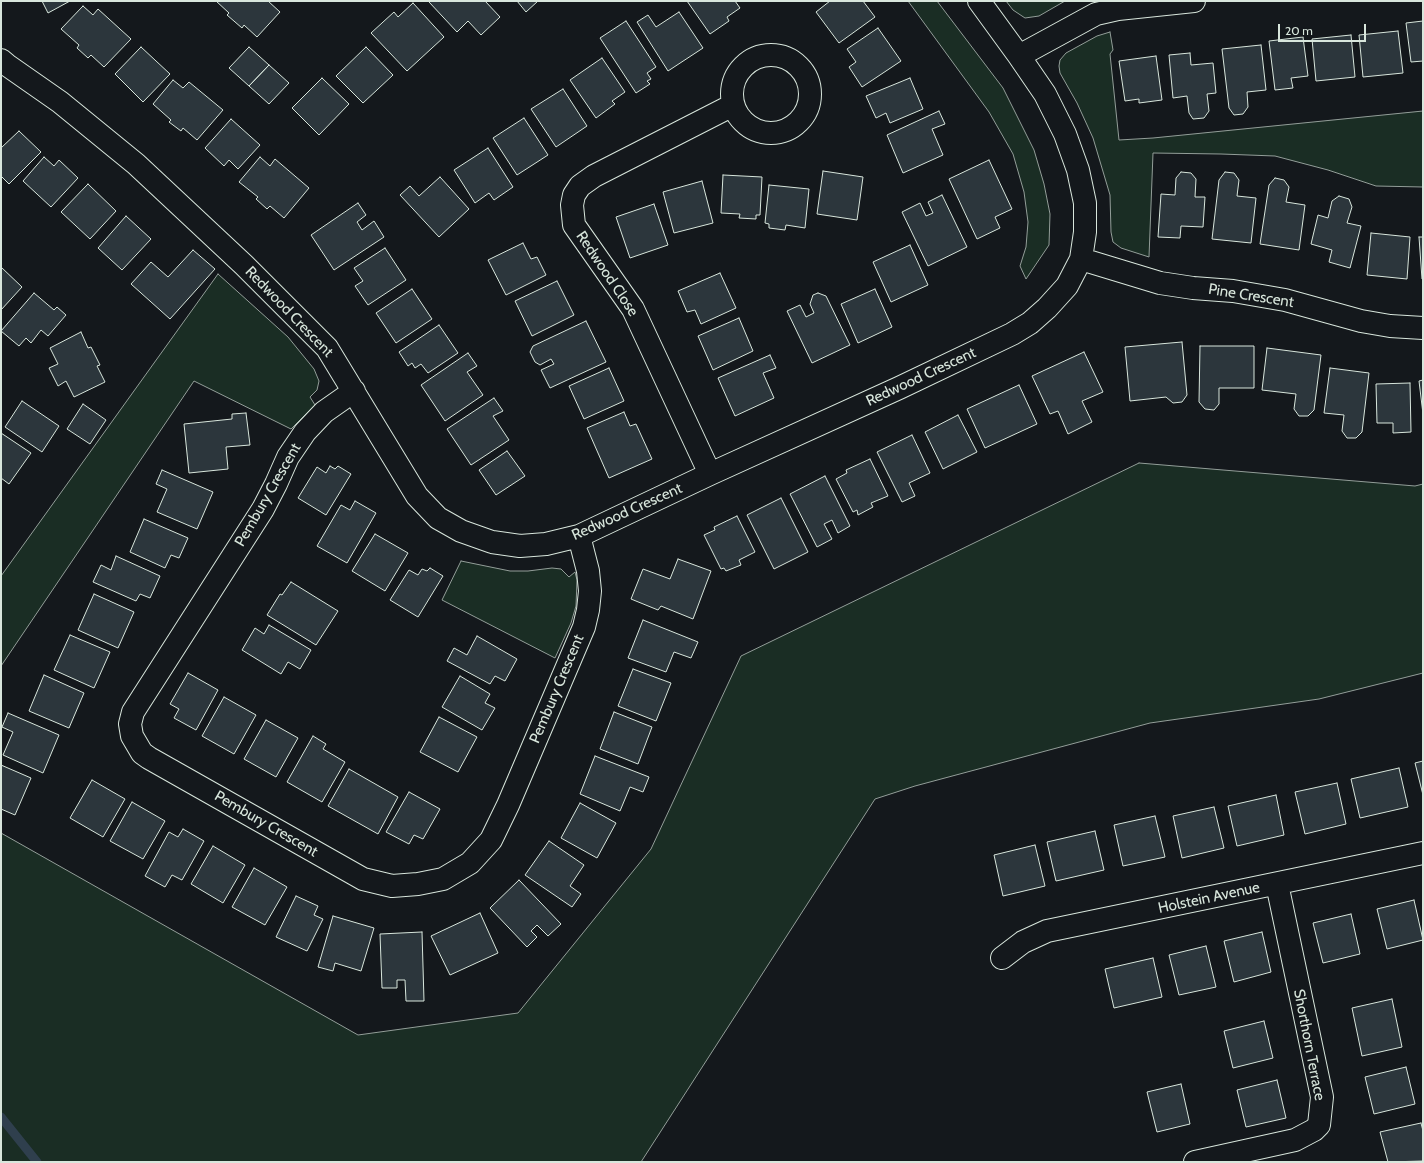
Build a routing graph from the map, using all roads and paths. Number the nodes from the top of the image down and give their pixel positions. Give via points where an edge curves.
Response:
1 (979, 1) edge
2 (1194, 1) edge
3 (1020, 56) junction
4 (1, 60) edge
5 (733, 105) dead end
6 (1081, 258) junction
7 (1423, 328) edge
8 (354, 391) junction
9 (710, 474) junction
10 (579, 536) junction
11 (1423, 853) edge
12 (1277, 884) junction
13 (1002, 958) dead end
14 (1195, 1162) edge

1 - 3 street, Redwood Crescent
2 - 3 street via 1118,9 1096,14
3 - 6 street, Redwood Crescent via 1045,94 1065,134 1078,170 1085,203 1085,232
4 - 8 street, Redwood Crescent via 60,102 136,164 193,217 327,348
5 - 9 street, Redwood Close via 594,176 580,186 574,195 572,205 574,225 633,309
6 - 7 street, Pine Crescent via 1160,283 1240,292 1285,300 1361,321
6 - 9 street, Redwood Crescent via 1067,286 1030,323 1012,334
8 - 10 street, Redwood Crescent via 417,496 438,518 461,531 492,542 520,546 546,544
8 - 10 street, Pembury Crescent via 324,412 305,432 288,457 263,509 134,712 130,724 132,736 142,753 363,879 392,886 418,884 443,878 470,863 491,840 584,627 590,590
9 - 10 street, Redwood Crescent
11 - 12 street, Holstein Avenue
12 - 13 street, Holstein Avenue via 1047,931 1023,942
12 - 14 street, Shorthorn Terrace via 1322,1097 1319,1125 1295,1140

